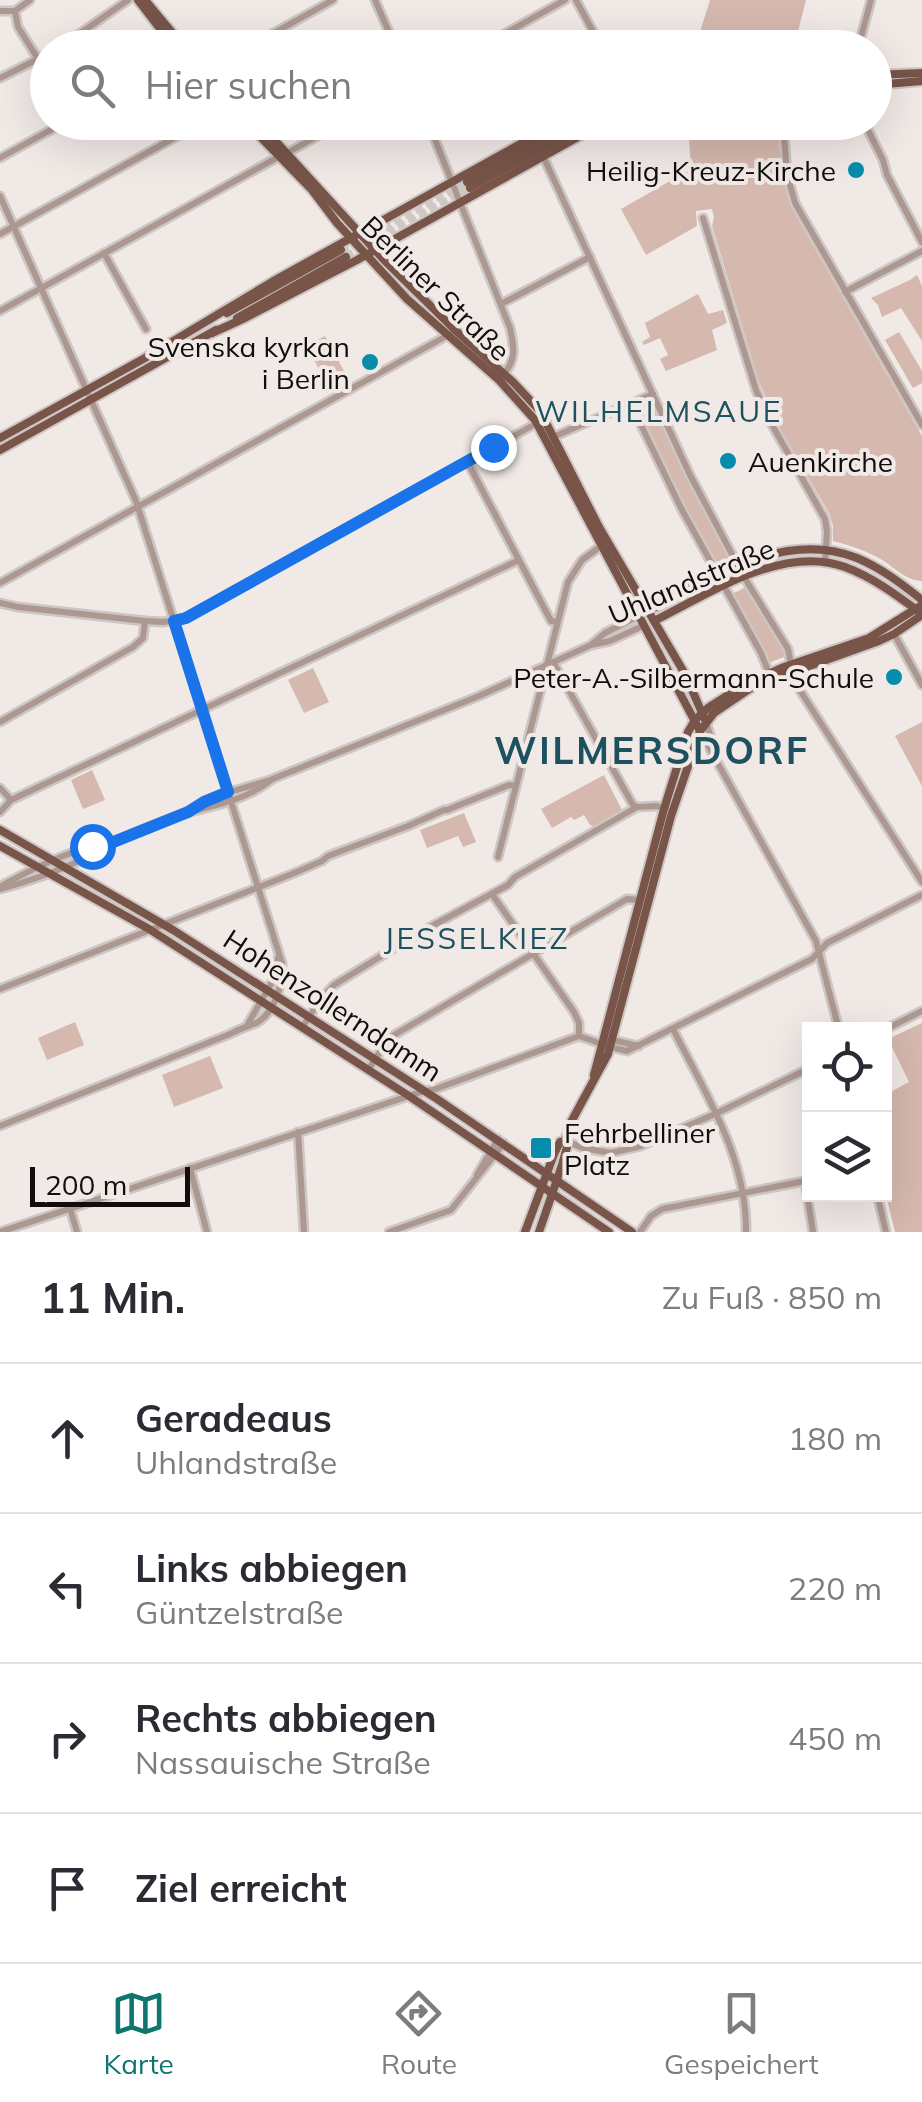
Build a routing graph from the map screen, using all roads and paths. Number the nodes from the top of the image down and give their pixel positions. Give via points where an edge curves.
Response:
1 (30, 0) edge
2 (128, 0) edge
3 (142, 0) edge
4 (333, 0) edge
5 (375, 0) edge
6 (565, 0) edge
7 (576, 0) edge
8 (871, 0) edge
9 (0, 11) edge
10 (15, 12) junction
11 (18, 26) junction
12 (85, 30) edge
13 (163, 30) edge
14 (169, 30) edge
15 (279, 30) edge
16 (388, 30) edge
17 (511, 30) edge
18 (592, 30) edge
19 (863, 30) edge
20 (30, 46) edge
21 (30, 64) edge
22 (922, 73) edge
23 (892, 74) edge
24 (0, 78) edge
25 (922, 82) edge
26 (892, 84) edge
27 (32, 140) edge
28 (171, 140) edge
29 (266, 140) edge
30 (272, 140) edge
31 (310, 140) edge
32 (435, 140) edge
33 (528, 140) edge
34 (544, 140) edge
35 (555, 140) edge
36 (572, 140) edge
37 (784, 140) edge
38 (873, 140) edge
39 (283, 155) junction
40 (543, 156) junction
41 (0, 158) edge
42 (452, 182) junction
43 (0, 196) edge
44 (460, 202) junction
45 (703, 218) dead end
46 (382, 222) junction
47 (14, 227) junction
48 (0, 234) edge
49 (356, 236) junction
50 (392, 241) junction
51 (922, 242) edge
52 (922, 252) edge
53 (104, 253) junction
54 (371, 253) junction
55 (590, 256) junction
56 (41, 288) junction
57 (845, 292) junction
58 (501, 304) junction
59 (0, 311) edge
60 (205, 324) junction
61 (146, 329) dead end
62 (212, 333) junction
63 (451, 333) junction
64 (501, 377) junction
65 (86, 391) junction
66 (654, 394) junction
67 (91, 400) junction
68 (631, 404) junction
69 (63, 410) junction
70 (538, 423) junction
71 (922, 425) edge
72 (553, 437) junction
73 (0, 438) edge
74 (0, 450) edge
75 (467, 461) junction
76 (138, 507) junction
77 (601, 546) junction
78 (826, 550) junction
79 (519, 560) junction
80 (825, 562) junction
81 (738, 566) junction
82 (717, 576) junction
83 (744, 577) junction
84 (0, 583) edge
85 (723, 587) junction
86 (0, 602) edge
87 (921, 609) edge
88 (644, 613) junction
89 (655, 620) junction
90 (145, 621) junction
91 (174, 621) junction
92 (556, 622) junction
93 (645, 625) junction
94 (894, 634) junction
95 (591, 645) junction
96 (549, 661) junction
97 (791, 668) junction
98 (768, 673) junction
99 (922, 685) edge
100 (202, 710) junction
101 (695, 720) junction
102 (0, 722) edge
103 (703, 722) junction
104 (516, 786) junction
105 (0, 788) edge
106 (229, 796) junction
107 (12, 800) junction
108 (637, 807) junction
109 (668, 810) junction
110 (0, 812) edge
111 (0, 830) edge
112 (0, 846) edge
113 (101, 847) junction
114 (498, 857) dead end
115 (54, 861) junction
116 (63, 866) junction
117 (38, 868) junction
118 (48, 872) junction
119 (922, 882) edge
120 (257, 886) junction
121 (0, 888) edge
122 (492, 894) junction
123 (922, 895) edge
124 (639, 900) junction
125 (163, 923) junction
126 (149, 928) junction
127 (820, 951) junction
128 (532, 953) junction
129 (278, 957) junction
130 (0, 989) edge
131 (268, 990) junction
132 (277, 996) junction
133 (266, 1004) junction
134 (922, 1012) edge
135 (309, 1017) junction
136 (836, 1022) edge
137 (892, 1026) edge
138 (302, 1028) junction
139 (673, 1029) junction
140 (579, 1036) junction
141 (608, 1043) junction
142 (375, 1059) junction
143 (368, 1070) junction
144 (802, 1072) edge
145 (424, 1091) junction
146 (409, 1096) junction
147 (716, 1114) junction
148 (0, 1126) edge
149 (298, 1132) junction
150 (501, 1141) junction
151 (565, 1141) junction
152 (493, 1152) junction
153 (190, 1168) junction
154 (547, 1173) junction
155 (558, 1180) junction
156 (802, 1181) edge
157 (542, 1186) junction
158 (553, 1193) junction
159 (743, 1194) junction
160 (810, 1202) edge
161 (879, 1202) edge
162 (70, 1208) junction
163 (0, 1232) edge
164 (77, 1232) edge
165 (207, 1232) edge
166 (304, 1232) edge
167 (389, 1232) edge
168 (525, 1232) edge
169 (538, 1232) edge
170 (609, 1232) edge
171 (636, 1232) edge
172 (746, 1232) edge
173 (813, 1232) edge
174 (886, 1232) edge

1 - 10 street
2 - 12 street
3 - 13 main road
3 - 14 main road
4 - 15 street
5 - 16 street
6 - 17 street
7 - 18 street
8 - 19 street
9 - 10 street
9 - 11 street
10 - 11 street
11 - 20 street
21 - 24 street
22 - 23 main road
25 - 26 main road
27 - 41 street
28 - 47 street
29 - 39 main road, Berliner Straße
30 - 39 main road, Berliner Straße
31 - 39 street
32 - 42 street
33 - 42 main road
34 - 35 main road via 468,185
36 - 40 main road
37 - 57 street via 795,203
38 - 51 street
39 - 49 main road, Berliner Straße
39 - 53 street
40 - 44 main road
40 - 55 street
42 - 44 street
42 - 46 main road
43 - 47 street
44 - 50 main road
44 - 58 street
45 - 78 street via 756,390 825,518
46 - 49 main road
46 - 50 main road via 382,234
47 - 48 street
47 - 56 street
49 - 54 main road, Berliner Straße
49 - 60 main road
50 - 54 main road
52 - 57 street
53 - 56 street
53 - 61 street
54 - 62 main road
54 - 63 main road, Berliner Straße
55 - 58 street
55 - 66 street
56 - 59 street
56 - 65 street
57 - 71 street
58 - 64 street via 515,350
60 - 62 main road via 344,254
60 - 65 main road
62 - 67 main road
63 - 64 main road, Berliner Straße
63 - 76 street
64 - 70 main road, Berliner Straße
64 - 72 main road, Berliner Straße via 540,411
65 - 67 street
65 - 69 main road
66 - 68 street
66 - 81 street
67 - 69 main road
67 - 76 street
68 - 72 street
68 - 82 street
69 - 73 main road
69 - 74 main road
70 - 75 street
70 - 77 main road, Berliner Straße
72 - 88 main road, Berliner Straße
75 - 79 street
75 - 91 street
76 - 84 street
76 - 91 street
77 - 88 main road, Berliner Straße
77 - 92 street via 576,567
78 - 80 street
78 - 81 main road, Uhlandstraße via 786,550
78 - 87 main road, Uhlandstraße via 867,563
79 - 92 street
79 - 100 street
80 - 83 main road, Uhlandstraße via 789,562
80 - 87 main road, Uhlandstraße
81 - 82 main road, Uhlandstraße
81 - 83 street
82 - 85 street
82 - 88 main road, Uhlandstraße
83 - 85 main road, Uhlandstraße
83 - 97 street via 788,649
85 - 89 main road, Uhlandstraße
85 - 98 street
86 - 90 street
87 - 94 main road
87 - 97 main road via 861,642
88 - 89 main road, Berliner Straße
88 - 93 main road, Berliner Straße
88 - 95 street, Uhlandstraße
89 - 93 main road, Uhlandstraße
89 - 103 main road, Berliner Straße
90 - 91 street
90 - 102 street via 133,647
91 - 100 street
92 - 96 street
93 - 95 street, Uhlandstraße
93 - 101 main road, Berliner Straße
94 - 97 main road
94 - 99 street
95 - 96 street, Uhlandstraße
96 - 104 street
96 - 106 street, Uhlandstraße via 259,790
96 - 108 street
97 - 98 main road
97 - 103 main road
97 - 119 street
98 - 103 main road via 728,694
100 - 106 street
100 - 107 street
101 - 103 main road, Berliner Straße
101 - 109 main road
103 - 109 main road
103 - 127 street, Berliner Straße
104 - 114 street
104 - 120 street
105 - 107 street
106 - 113 street, Uhlandstraße
106 - 120 street
107 - 110 street
108 - 109 street
108 - 122 street
109 - 124 main road
109 - 141 main road
111 - 115 main road, Hohenzollerndamm
112 - 117 main road, Hohenzollerndamm
113 - 115 street, Uhlandstraße
113 - 116 street, Uhlandstraße
115 - 116 main road, Hohenzollerndamm
115 - 117 street, Uhlandstraße
116 - 118 street, Uhlandstraße
116 - 125 main road, Hohenzollerndamm
117 - 118 main road, Hohenzollerndamm
117 - 121 street, Uhlandstraße
118 - 121 street, Uhlandstraße
118 - 126 main road, Hohenzollerndamm
120 - 125 street
120 - 129 street
122 - 128 street
122 - 135 street via 334,985
123 - 127 street
124 - 128 street via 627,899
124 - 141 main road
125 - 126 street
125 - 131 main road, Hohenzollerndamm
126 - 130 street
126 - 133 main road, Hohenzollerndamm
127 - 136 street, Berliner Straße
127 - 139 street
128 - 140 street via 574,1012
128 - 142 street via 389,1038
129 - 131 street
129 - 132 street
131 - 132 main road, Hohenzollerndamm
131 - 133 street
132 - 133 street
132 - 135 main road, Hohenzollerndamm
133 - 138 main road, Hohenzollerndamm
133 - 148 street via 228,1035
134 - 137 street
135 - 138 street
135 - 142 main road, Hohenzollerndamm
138 - 143 main road, Hohenzollerndamm
139 - 141 street via 627,1050
139 - 147 street
140 - 141 street
140 - 145 street
141 - 151 main road
142 - 143 street
142 - 145 main road, Hohenzollerndamm
143 - 146 main road, Hohenzollerndamm
144 - 147 street
145 - 146 street
145 - 150 main road, Hohenzollerndamm
146 - 149 street
146 - 152 main road, Hohenzollerndamm
147 - 151 street via 626,1150 601,1152
147 - 159 street
149 - 153 street
149 - 166 street
150 - 152 street
150 - 154 main road, Hohenzollerndamm
151 - 154 main road
151 - 155 main road
152 - 157 main road, Hohenzollerndamm
152 - 167 street via 451,1210
153 - 162 street
153 - 165 street
154 - 155 main road, Hohenzollerndamm
154 - 157 main road
155 - 158 main road
155 - 171 main road, Hohenzollerndamm
156 - 159 street
157 - 158 main road, Hohenzollerndamm
157 - 168 main road
158 - 169 main road
158 - 170 main road, Hohenzollerndamm
159 - 171 street via 662,1209
159 - 172 street
160 - 173 street
161 - 174 street
162 - 163 street
162 - 164 street

